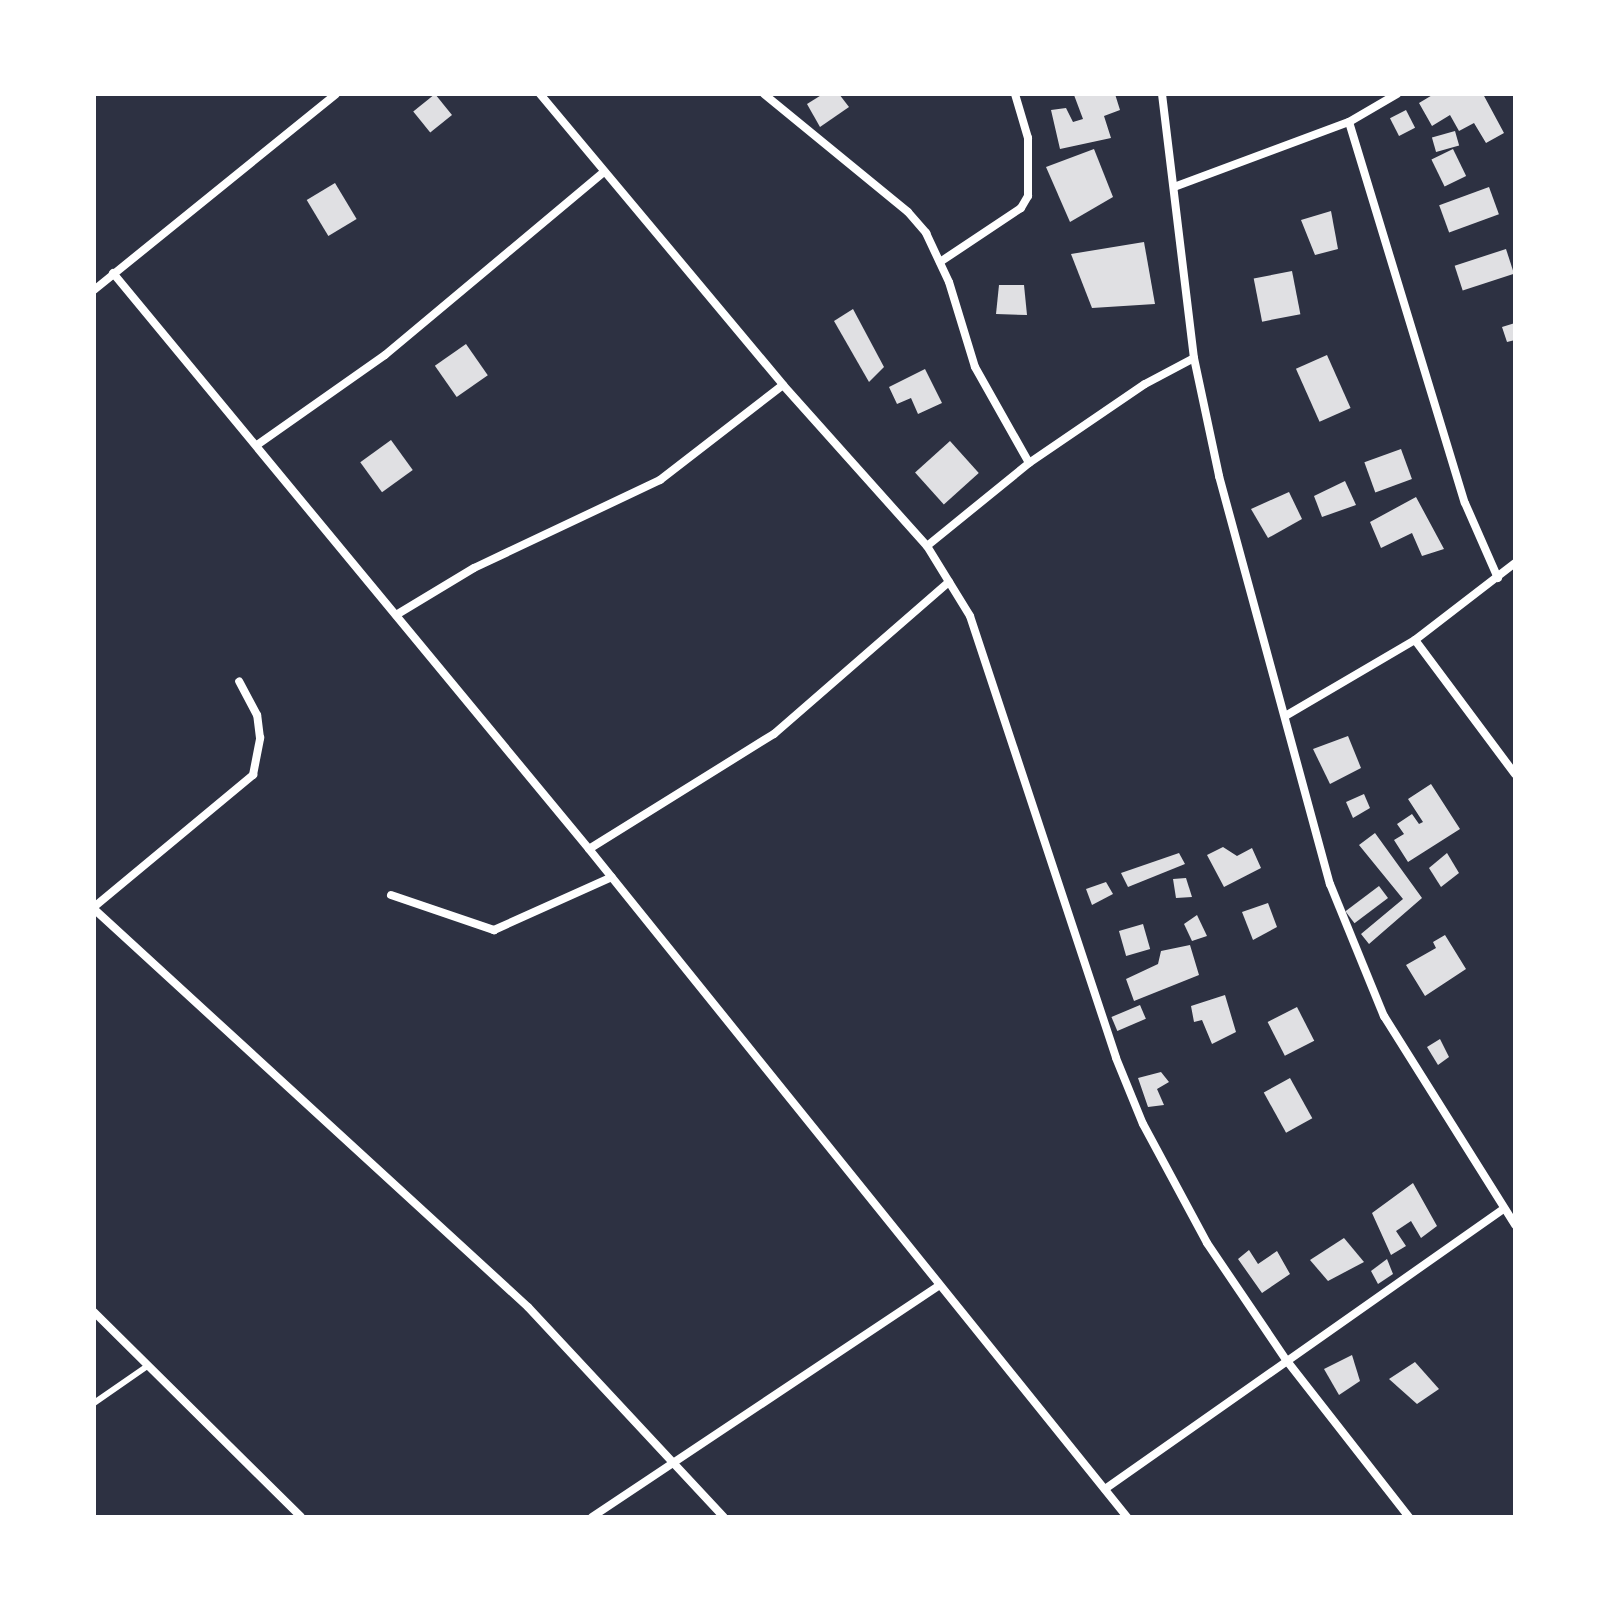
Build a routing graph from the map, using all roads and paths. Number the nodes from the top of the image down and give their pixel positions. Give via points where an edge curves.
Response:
1 (336, 94) edge
2 (540, 94) edge
3 (764, 94) edge
4 (1015, 94) edge
5 (1162, 94) edge
6 (1397, 94) edge
7 (1349, 122) junction
8 (604, 172) junction
9 (1174, 187) junction
10 (940, 262) junction
11 (113, 273) junction
12 (94, 290) edge
13 (1194, 358) junction
14 (783, 385) junction
15 (257, 445) junction
16 (1029, 463) junction
17 (927, 546) junction
18 (1515, 563) edge
19 (1498, 578) junction
20 (949, 582) junction
21 (396, 615) junction
22 (1415, 640) junction
23 (239, 681) dead end
24 (1287, 715) junction
25 (1515, 774) edge
26 (589, 849) junction
27 (612, 877) junction
28 (391, 895) dead end
29 (94, 908) edge
30 (1503, 1209) junction
31 (1515, 1225) edge
32 (937, 1287) junction
33 (94, 1312) edge
34 (1287, 1361) junction
35 (146, 1367) junction
36 (94, 1403) edge
37 (678, 1462) junction
38 (1105, 1489) junction
39 (301, 1517) edge
40 (592, 1517) edge
41 (724, 1517) edge
42 (1127, 1517) edge
43 (1409, 1517) edge

1 - 11 street
2 - 8 street
3 - 10 street via 908,212
4 - 10 street via 1028,138 1028,196 1021,208
5 - 9 street
6 - 7 street
7 - 9 street
7 - 19 street via 1465,503
8 - 14 street
8 - 15 street via 385,355
9 - 13 street
10 - 16 street via 975,367
11 - 12 street
11 - 15 street
13 - 16 street via 1145,384
13 - 24 street via 1219,476
14 - 17 street
14 - 21 street via 660,480 474,568
15 - 21 street
16 - 17 street
17 - 20 street
18 - 19 street
19 - 22 street
20 - 26 street via 774,734
20 - 34 street via 987,660 1116,1058 1143,1124 1207,1243
21 - 26 street
22 - 24 street
22 - 25 street
23 - 29 street via 257,715 260,738 253,775
24 - 30 street via 1330,884 1360,968
26 - 27 street
27 - 28 street via 494,930
27 - 32 street
29 - 37 street via 528,1307
30 - 31 street
30 - 34 street
32 - 37 street
32 - 38 street
33 - 35 street
34 - 38 street
34 - 43 street
35 - 36 lane
35 - 39 street
37 - 40 street
37 - 41 street
38 - 42 street

